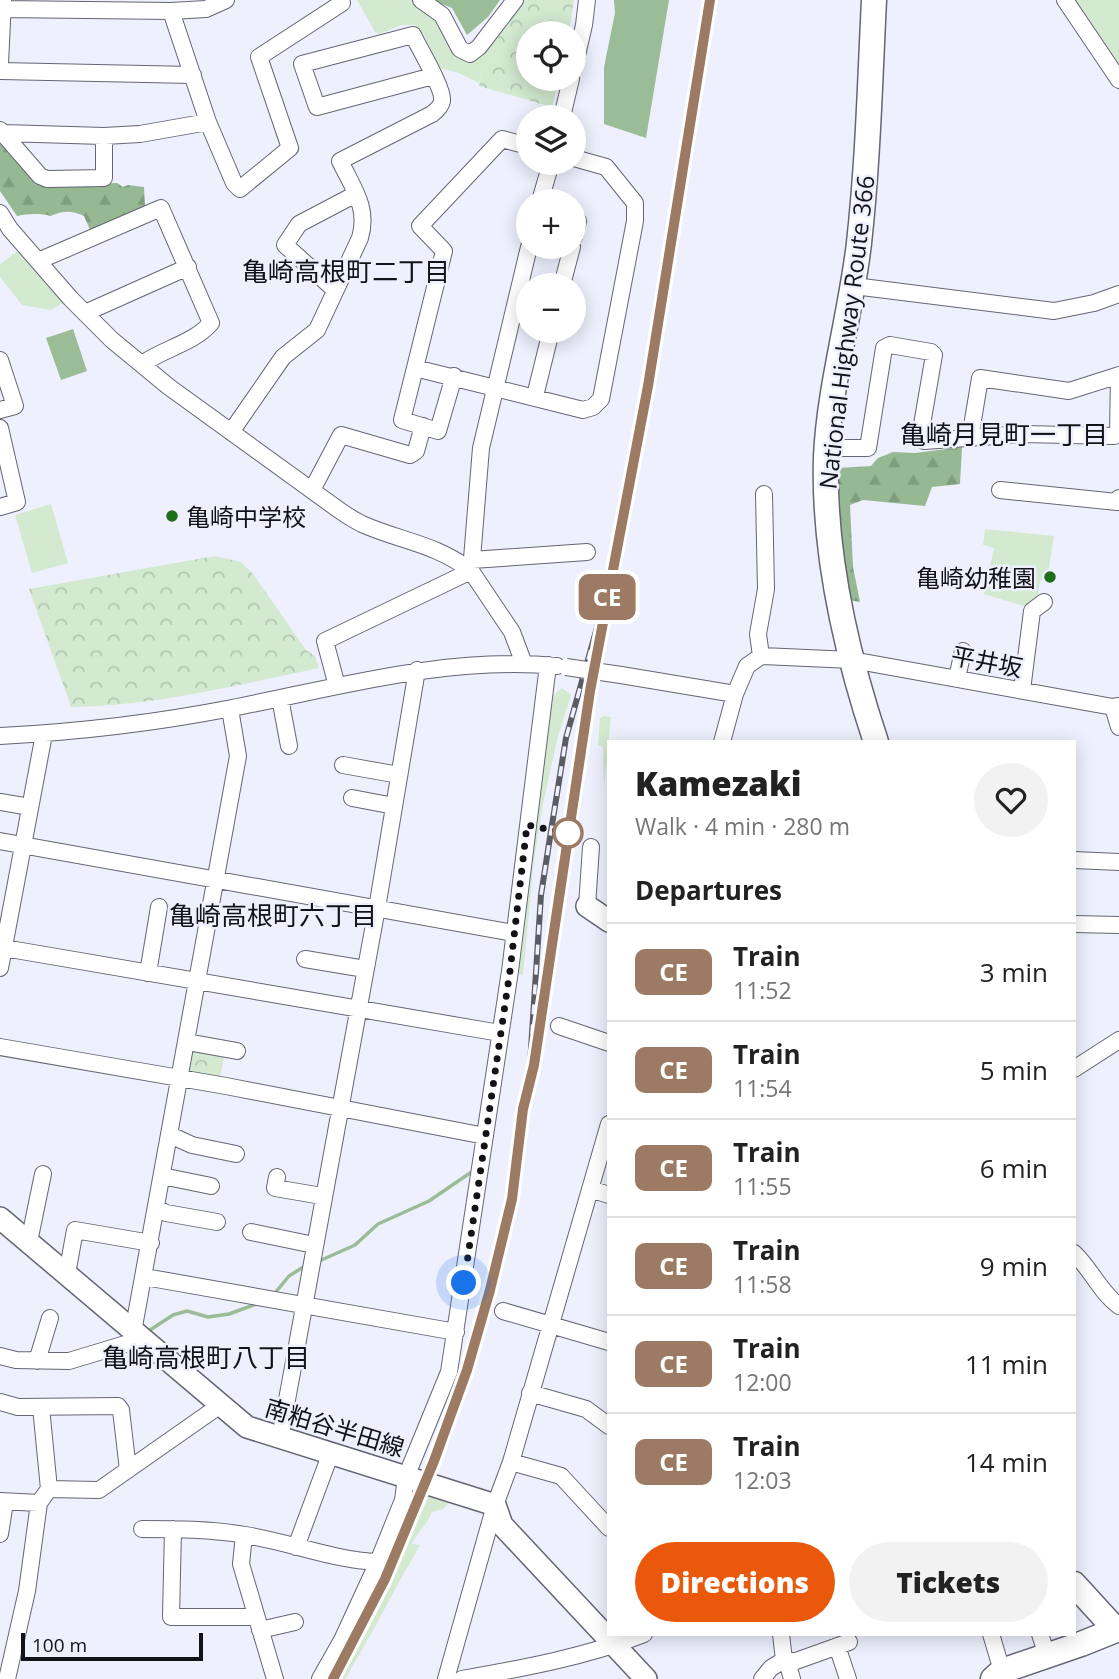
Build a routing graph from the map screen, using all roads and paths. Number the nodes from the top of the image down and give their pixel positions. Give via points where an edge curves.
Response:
1 (226, 0) edge
2 (340, 0) edge
3 (421, 0) edge
4 (515, 0) edge
5 (587, 0) edge
6 (874, 0) edge
7 (1066, 0) edge
8 (3, 4) edge
9 (172, 11) junction
10 (584, 21) edge
11 (0, 64) edge
12 (0, 71) edge
13 (192, 75) junction
14 (433, 76) junction
15 (1119, 80) edge
16 (208, 122) junction
17 (1, 131) edge
18 (104, 136) junction
19 (516, 143) edge
20 (586, 161) edge
21 (356, 194) junction
22 (0, 213) edge
23 (526, 259) edge
24 (38, 261) junction
25 (188, 267) junction
26 (854, 286) junction
27 (335, 290) junction
28 (1119, 294) edge
29 (85, 313) junction
30 (548, 343) edge
31 (0, 360) edge
32 (142, 364) junction
33 (415, 369) junction
34 (1119, 375) edge
35 (454, 376) junction
36 (494, 387) junction
37 (535, 397) junction
38 (0, 410) edge
39 (423, 426) junction
40 (0, 428) edge
41 (231, 432) junction
42 (970, 438) junction
43 (827, 448) junction
44 (312, 490) junction
45 (1000, 490) dead end
46 (764, 494) dead end
47 (1119, 498) edge
48 (0, 507) edge
49 (587, 552) dead end
50 (472, 565) junction
51 (1044, 602) dead end
52 (963, 651) dead end
53 (761, 656) junction
54 (852, 660) junction
55 (524, 664) junction
56 (548, 665) junction
57 (417, 670) junction
58 (957, 678) junction
59 (337, 686) junction
60 (1022, 691) junction
61 (735, 694) junction
62 (280, 698) junction
63 (1117, 708) edge
64 (230, 709) junction
65 (1119, 727) edge
66 (44, 734) junction
67 (0, 736) edge
68 (723, 740) edge
69 (875, 740) edge
70 (289, 746) dead end
71 (343, 765) dead end
72 (399, 775) junction
73 (352, 798) dead end
74 (0, 802) edge
75 (394, 806) junction
76 (30, 807) junction
77 (0, 841) edge
78 (23, 845) junction
79 (591, 848) dead end
80 (1076, 860) edge
81 (1119, 862) edge
82 (215, 880) junction
83 (587, 906) joint
84 (159, 907) dead end
85 (377, 908) junction
86 (607, 920) edge
87 (1076, 925) edge
88 (1119, 925) edge
89 (514, 933) junction
90 (3, 945) edge
91 (304, 959) dead end
92 (0, 968) edge
93 (365, 969) junction
94 (148, 973) junction
95 (198, 981) junction
96 (357, 1009) junction
97 (559, 1026) dead end
98 (500, 1033) junction
99 (1119, 1040) edge
100 (187, 1042) junction
101 (607, 1042) edge
102 (0, 1047) edge
103 (237, 1051) dead end
104 (1076, 1068) edge
105 (179, 1079) junction
106 (340, 1107) junction
107 (170, 1135) junction
108 (485, 1136) junction
109 (606, 1146) edge
110 (236, 1154) dead end
111 (43, 1174) dead end
112 (162, 1176) junction
113 (276, 1177) dead end
114 (211, 1186) dead end
115 (590, 1189) junction
116 (607, 1194) edge
117 (322, 1196) junction
118 (157, 1208) junction
119 (0, 1217) edge
120 (217, 1222) dead end
121 (251, 1232) dead end
122 (29, 1242) junction
123 (150, 1243) junction
124 (314, 1245) junction
125 (1076, 1255) edge
126 (67, 1274) junction
127 (145, 1277) junction
128 (1119, 1306) edge
129 (303, 1307) junction
130 (503, 1311) dead end
131 (50, 1318) dead end
132 (549, 1325) junction
133 (456, 1332) junction
134 (138, 1335) junction
135 (607, 1341) edge
136 (0, 1356) edge
137 (37, 1361) junction
138 (530, 1393) junction
139 (0, 1402) edge
140 (219, 1406) junction
141 (41, 1407) junction
142 (607, 1425) edge
143 (280, 1438) junction
144 (330, 1455) junction
145 (511, 1462) junction
146 (128, 1470) junction
147 (406, 1477) junction
148 (49, 1489) junction
149 (3, 1501) edge
150 (39, 1503) junction
151 (495, 1505) junction
152 (607, 1526) edge
153 (142, 1529) dead end
154 (173, 1529) junction
155 (0, 1534) edge
156 (244, 1535) junction
157 (296, 1548) junction
158 (378, 1562) junction
159 (1076, 1586) edge
160 (295, 1622) dead end
161 (258, 1623) junction
162 (1118, 1631) edge
163 (639, 1636) edge
164 (781, 1636) edge
165 (990, 1636) edge
166 (1044, 1645) edge
167 (614, 1646) junction
168 (785, 1661) junction
169 (547, 1671) edge
170 (998, 1675) edge
171 (0, 1678) edge
172 (6, 1679) edge
173 (275, 1679) edge
174 (320, 1679) edge
175 (446, 1679) edge
176 (462, 1679) edge
177 (646, 1679) edge
178 (762, 1679) edge
179 (792, 1679) edge
180 (848, 1679) edge

1 - 9 street via 206,9
2 - 16 street via 342,3 259,57 290,148 240,189
3 - 4 street via 442,15 460,49 470,54
5 - 10 street
6 - 26 highway, National Highway Route 366
7 - 15 street
8 - 9 street
8 - 11 street
9 - 13 street
12 - 13 street
13 - 16 street
14 - 14 street via 413,35 302,64 317,107
14 - 21 street via 442,100 438,109 340,161
16 - 18 street
17 - 18 street
17 - 18 street via 47,179 104,178
19 - 33 street via 502,139 420,226 444,251
20 - 37 street via 606,167 635,203 601,399 583,410
21 - 27 street via 364,225
21 - 27 street via 299,224 285,244
22 - 24 street
23 - 36 street
24 - 25 street via 161,208
24 - 29 street
25 - 29 street
25 - 32 street via 211,323 202,333
26 - 28 street via 1054,311
26 - 43 highway, National Highway Route 366
27 - 41 street via 317,330 284,357
29 - 32 street
30 - 37 street
31 - 38 street via 15,405
32 - 41 street
33 - 35 street
33 - 39 street via 402,420
34 - 42 street via 1069,391 980,378
34 - 42 street via 1118,434 1114,436
35 - 36 street
35 - 39 street via 438,430
36 - 37 street
36 - 50 street via 481,448
39 - 44 street via 416,451 410,455 341,435
40 - 48 street via 17,502
41 - 44 street
42 - 43 street via 924,441 920,436 934,355 890,345 884,348 868,448
43 - 54 highway, National Highway Route 366 via 830,551
44 - 50 street via 362,524
45 - 47 street via 1117,502
46 - 53 street via 766,589 758,634
49 - 50 street
50 - 55 street via 512,632
50 - 59 street via 325,641
51 - 60 street via 1032,611
52 - 58 street
53 - 54 street, 平井坂
53 - 61 street via 747,666
54 - 58 street, 平井坂
54 - 69 highway, National Highway Route 366
55 - 56 street
55 - 57 street
56 - 61 street, bridge
56 - 89 street
57 - 59 street
57 - 72 street
58 - 60 street, 平井坂
59 - 62 street
60 - 63 street, 平井坂
61 - 68 street
62 - 64 street
62 - 70 street
63 - 65 street
64 - 66 street
64 - 82 street via 238,756
66 - 67 street
66 - 76 street
71 - 72 street
72 - 75 street
73 - 75 street
74 - 76 street
75 - 85 street
76 - 78 street
77 - 78 street
78 - 82 street
78 - 90 street
79 - 83 street
80 - 81 street
82 - 85 street
82 - 95 street
83 - 86 main road
84 - 94 street
85 - 89 street
85 - 93 street
87 - 88 street
89 - 98 street
90 - 92 street
90 - 94 street
91 - 93 street
93 - 96 street
94 - 95 street
95 - 96 street
95 - 100 street
96 - 98 street
96 - 106 street
97 - 101 street
98 - 108 street
99 - 104 street
100 - 103 street
100 - 105 street
102 - 105 street
105 - 106 street
105 - 107 street
106 - 108 street
106 - 117 street
107 - 110 street via 192,1145
107 - 112 street
108 - 133 street
109 - 115 street
111 - 122 street
112 - 114 street
112 - 118 street
113 - 117 street via 275,1188
115 - 116 street
115 - 132 street
117 - 124 street
118 - 120 street
118 - 123 street
119 - 122 main road, 南粕谷半田線
121 - 124 street
122 - 126 main road, 南粕谷半田線
123 - 126 street via 75,1230
123 - 127 street
124 - 129 street
125 - 128 street
126 - 134 main road, 南粕谷半田線
127 - 129 street
127 - 134 street
129 - 133 street
129 - 143 street
130 - 132 street
131 - 137 street
132 - 135 street
132 - 138 street
133 - 147 street via 447,1380
134 - 137 street via 69,1362
134 - 140 main road, 南粕谷半田線
136 - 137 street
138 - 142 street via 586,1409
138 - 145 street
139 - 141 street
140 - 143 main road, 南粕谷半田線 via 247,1427
140 - 146 street
141 - 146 street via 119,1407
141 - 148 street
143 - 144 main road, 南粕谷半田線
144 - 147 main road, 南粕谷半田線
144 - 157 street
145 - 151 street
145 - 152 street via 561,1476
146 - 148 street via 99,1490
147 - 151 main road, 南粕谷半田線
147 - 158 street via 403,1500
148 - 150 street
149 - 150 street
149 - 155 street
150 - 172 street via 27,1591
151 - 167 main road via 502,1525
151 - 175 street
153 - 154 street
154 - 156 street
154 - 161 street via 171,1617
156 - 157 street
156 - 161 street via 241,1564
157 - 158 street via 351,1561
158 - 174 street
159 - 162 highway
160 - 161 street
161 - 173 street
162 - 166 highway
163 - 167 street
164 - 168 street
165 - 170 street
166 - 170 highway
167 - 169 street
167 - 177 main road
168 - 178 street
168 - 179 street
168 - 180 street via 843,1644
169 - 176 street
171 - 172 street

